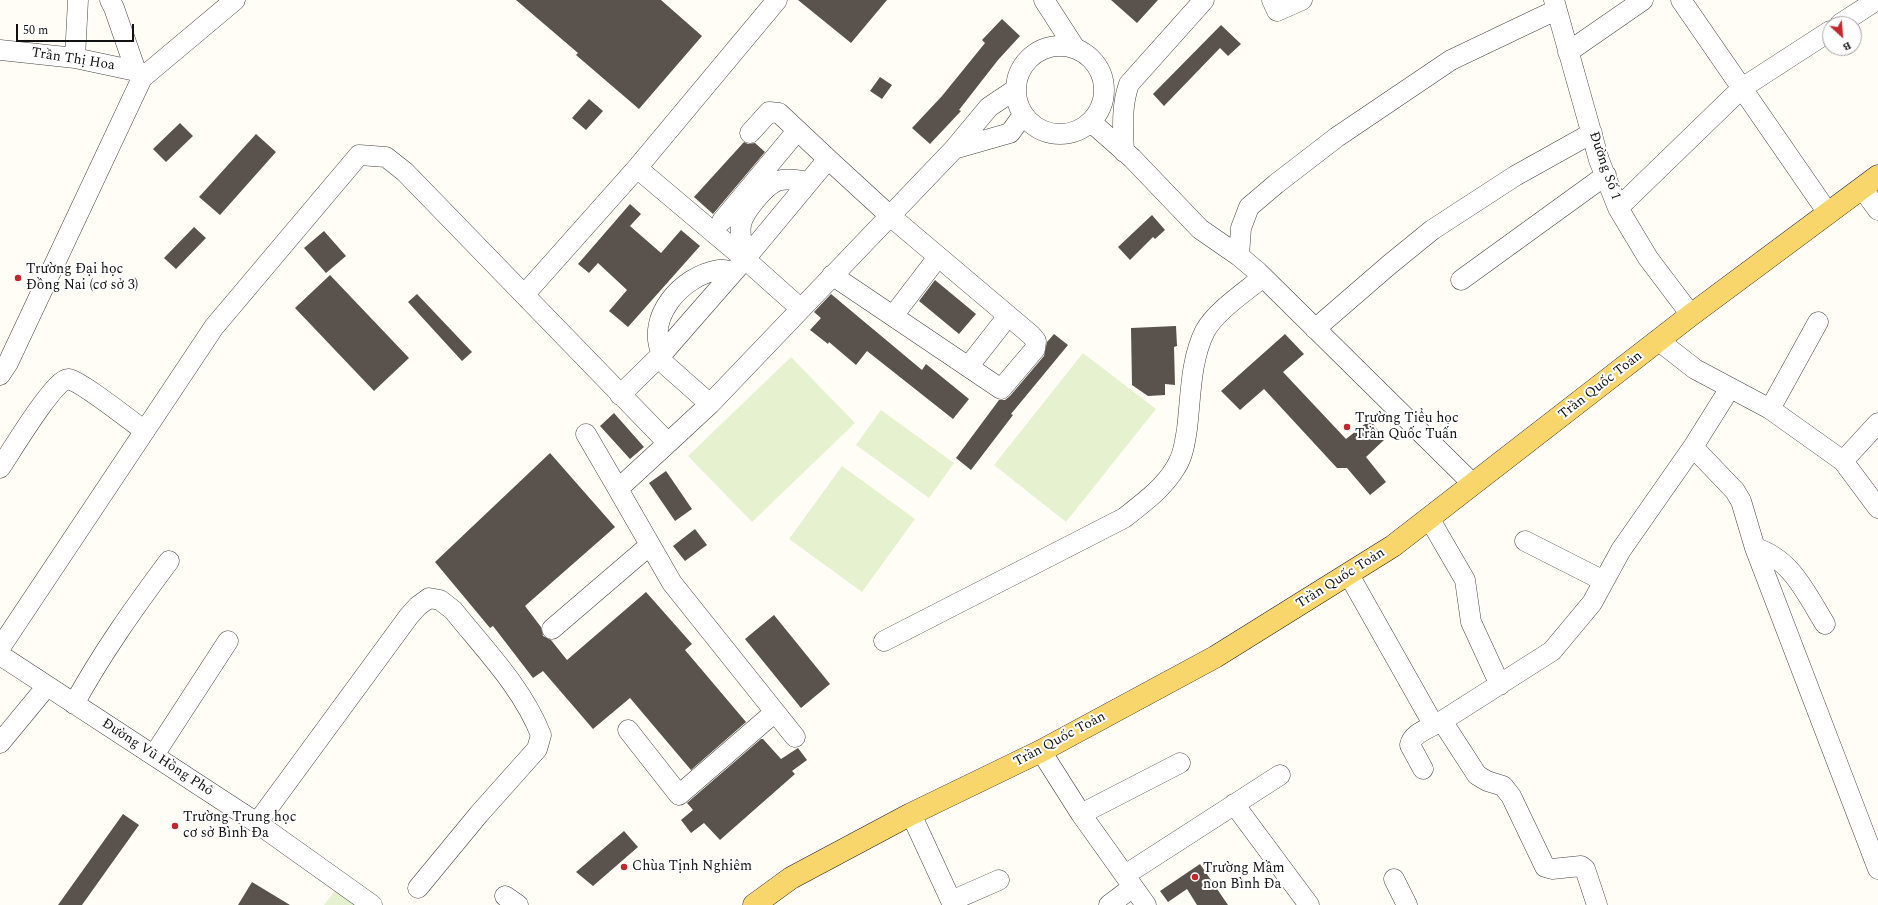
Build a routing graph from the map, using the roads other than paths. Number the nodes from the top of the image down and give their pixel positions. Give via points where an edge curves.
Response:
1 (78, 0) edge
2 (110, 0) edge
3 (235, 0) edge
4 (777, 0) edge
5 (1044, 0) edge
6 (1204, 0) edge
7 (1272, 0) edge
8 (1302, 0) edge
9 (1643, 0) edge
10 (1681, 0) edge
11 (1877, 0) edge
12 (1555, 5) edge
13 (1852, 16) edge
14 (1822, 36) edge
15 (1075, 48) junction
16 (0, 50) edge
17 (1568, 52) junction
18 (75, 58) junction
19 (139, 74) junction
20 (1016, 88) junction
21 (1742, 88) junction
22 (1023, 115) junction
23 (1091, 122) junction
24 (797, 131) junction
25 (750, 132) dead end
26 (1592, 133) junction
27 (954, 149) junction
28 (1124, 152) junction
29 (828, 159) junction
30 (637, 168) junction
31 (1606, 175) junction
32 (808, 182) junction
33 (1870, 182) edge
34 (1618, 208) junction
35 (1878, 210) edge
36 (1828, 213) junction
37 (889, 215) junction
38 (722, 221) dead end
39 (1239, 256) junction
40 (938, 257) junction
41 (739, 266) junction
42 (832, 275) junction
43 (1263, 277) junction
44 (1460, 280) dead end
45 (524, 296) junction
46 (801, 309) junction
47 (1691, 315) junction
48 (893, 316) junction
49 (1008, 316) junction
50 (1818, 322) dead end
51 (1315, 329) junction
52 (1660, 341) junction
53 (660, 356) junction
54 (968, 367) junction
55 (0, 375) edge
56 (1730, 388) junction
57 (620, 395) junction
58 (710, 404) junction
59 (1770, 409) junction
60 (1878, 423) edge
61 (145, 431) junction
62 (586, 434) dead end
63 (668, 444) junction
64 (1693, 447) junction
65 (1844, 462) junction
66 (0, 468) edge
67 (1473, 484) junction
68 (618, 489) junction
69 (1878, 508) edge
70 (1429, 518) junction
71 (1525, 541) dead end
72 (650, 545) junction
73 (1755, 548) junction
74 (169, 562) dead end
75 (1349, 575) junction
76 (1604, 581) junction
77 (1825, 624) dead end
78 (552, 628) dead end
79 (228, 641) dead end
80 (884, 641) dead end
81 (0, 648) edge
82 (0, 655) edge
83 (1500, 685) junction
84 (47, 686) junction
85 (74, 704) junction
86 (775, 712) junction
87 (1439, 723) junction
88 (628, 730) dead end
89 (794, 737) dead end
90 (0, 743) edge
91 (1041, 751) junction
92 (154, 755) junction
93 (1180, 763) dead end
94 (1423, 769) dead end
95 (1280, 775) dead end
96 (1234, 804) junction
97 (911, 814) junction
98 (1081, 814) junction
99 (257, 823) junction
100 (1878, 869) edge
101 (1394, 879) dead end
102 (999, 880) dead end
103 (1129, 881) junction
104 (418, 888) dead end
105 (952, 903) edge
106 (372, 905) edge
107 (754, 905) edge
108 (1110, 905) edge
109 (1146, 905) edge
110 (1309, 905) edge
111 (1407, 905) edge
112 (1597, 905) edge

1 - 18 street
2 - 19 street
3 - 19 street
4 - 30 street
5 - 15 street
6 - 28 street via 1129,84 1122,123
7 - 8 street via 1277,11
9 - 17 street
10 - 21 street
11 - 13 street
12 - 17 street, Đường Số 1
12 - 39 street via 1452,60 1337,137 1276,184 1249,206 1241,228
14 - 21 street
15 - 20 street via 1061,45 1047,47 1035,53 1018,75
15 - 23 street via 1088,55 1098,66 1104,80 1105,95 1100,110
16 - 18 street, Trần Thị Hoa
17 - 26 street, Đường Số 1
18 - 19 street, Trần Thị Hoa
19 - 55 street via 8,364
20 - 22 street
20 - 27 street via 989,107
21 - 34 street
21 - 36 street
22 - 23 street via 1034,126 1048,132 1063,134 1078,130
22 - 27 street via 1010,133
23 - 28 street
24 - 25 street via 774,111 764,116
24 - 29 street
24 - 38 street
26 - 31 street, Đường Số 1
26 - 51 street via 1515,176 1432,230
27 - 37 street
28 - 39 street via 1200,228
29 - 32 street
29 - 37 street
30 - 41 street
30 - 45 street
31 - 34 street, Đường Số 1
31 - 44 street
32 - 41 street
32 - 41 street via 794,179 777,181 762,192 749,208 741,224
33 - 35 street
33 - 36 main road, Trần Quốc Toản
34 - 47 street, Đường Số 1 via 1648,258
36 - 47 main road, Trần Quốc Toản
37 - 40 street
37 - 42 street
39 - 43 street
40 - 48 street
40 - 49 street
41 - 46 street
41 - 53 street
41 - 53 street via 706,273 674,295 664,309 657,329
42 - 46 street
42 - 48 street
43 - 51 street
43 - 80 street via 1213,319 1198,347 1184,447 1177,467 1158,492 1124,518
45 - 57 street
45 - 61 street via 405,172 386,157 359,155 214,327
46 - 58 street
47 - 52 main road, Trần Quốc Toản
48 - 54 street
49 - 54 street
49 - 54 street via 1036,341 1035,349 1002,389
50 - 59 street
51 - 67 street
52 - 56 street via 1695,369
52 - 67 main road, Trần Quốc Toản
53 - 57 street
53 - 58 street
56 - 59 street
56 - 64 street
57 - 63 street
58 - 63 street
59 - 65 street
60 - 65 street
61 - 66 street via 83,386 69,379 64,380 50,393
61 - 81 street
62 - 68 street
63 - 68 street
64 - 73 street via 1738,496 1748,520
64 - 76 street via 1621,550
65 - 69 street
67 - 70 main road, Trần Quốc Toản
68 - 72 street
70 - 75 main road, Trần Quốc Toản
70 - 83 street via 1464,580 1471,622
71 - 76 street
72 - 78 street
72 - 86 street via 672,583
73 - 77 street via 1768,552 1781,561 1795,576
73 - 100 street
74 - 85 street via 125,620
75 - 87 street via 1432,722
75 - 91 main road, Trần Quốc Toản via 1215,656
76 - 83 street via 1592,603 1552,651
79 - 92 street
82 - 84 street, Đường Vũ Hồng Phô
83 - 87 street
84 - 85 street, Đường Vũ Hồng Phô
84 - 90 street
85 - 92 street, Đường Vũ Hồng Phô
86 - 88 street via 679,795
86 - 89 street
87 - 94 street via 1415,736 1411,741 1410,745
87 - 112 street via 1477,775 1503,786 1511,796 1545,867 1552,869 1581,866 1585,869
91 - 97 main road, Trần Quốc Toản
91 - 98 street
92 - 99 street, Đường Vũ Hồng Phô
93 - 98 street
95 - 96 street
96 - 103 street
96 - 110 street
97 - 105 street
97 - 107 main road, Trần Quốc Toản via 791,878
98 - 103 street
99 - 104 street via 409,616 429,598 440,600 453,610 519,691 534,716 541,735 536,749
99 - 106 street, Đường Vũ Hồng Phô
101 - 111 street
102 - 105 street
103 - 108 street
103 - 109 street

